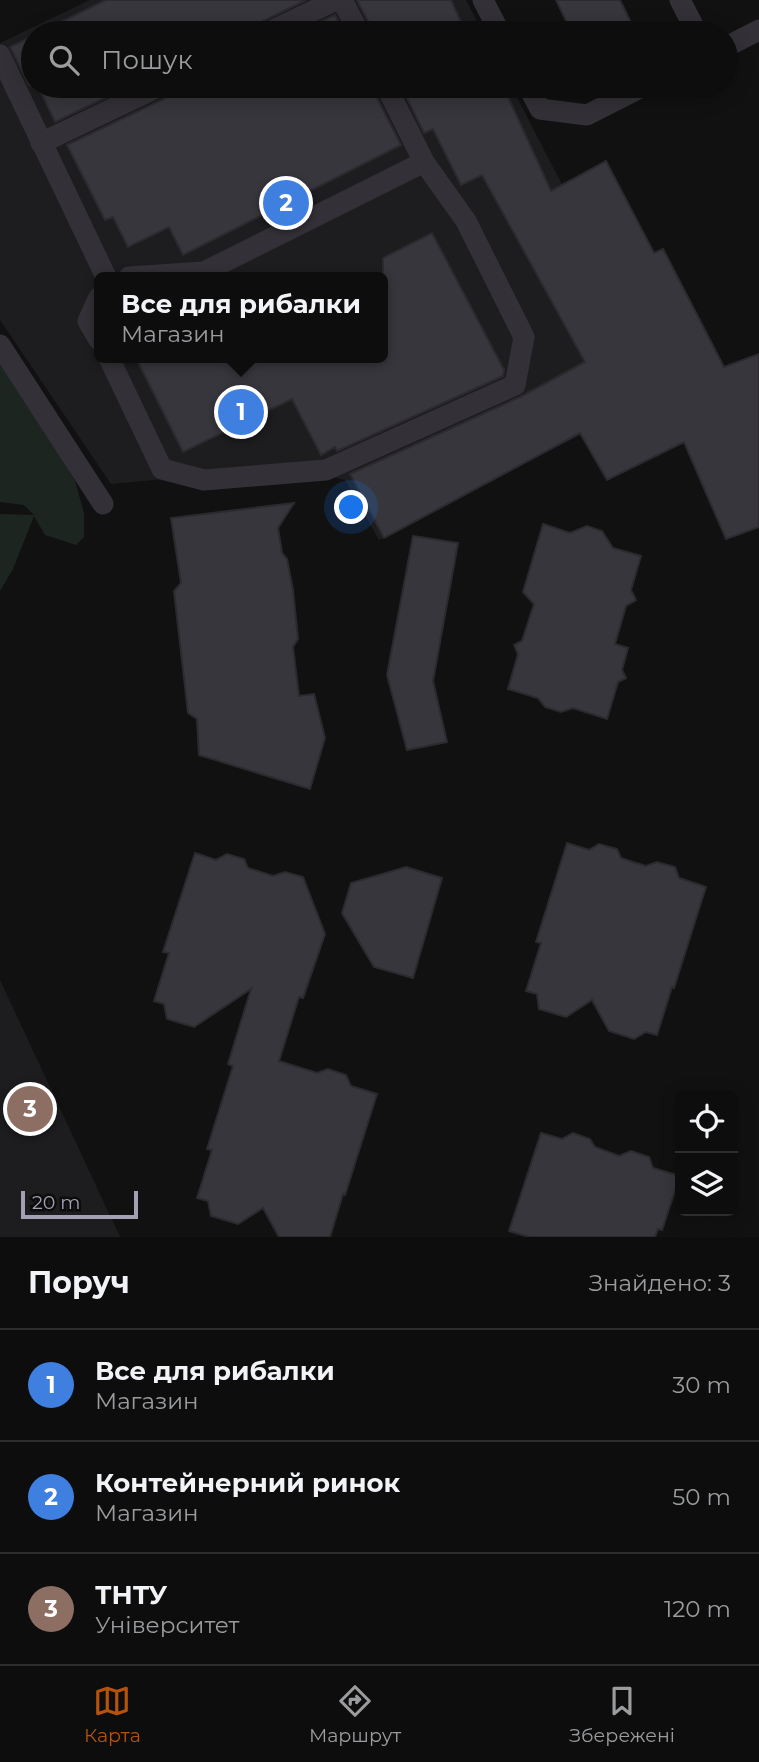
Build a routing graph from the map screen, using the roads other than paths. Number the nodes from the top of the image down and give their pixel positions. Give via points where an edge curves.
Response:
1 (335, 0) edge
2 (342, 0) edge
3 (483, 0) edge
4 (680, 0) edge
5 (292, 21) edge
6 (353, 21) edge
7 (494, 21) edge
8 (691, 21) edge
9 (759, 30) edge
10 (738, 41) edge
11 (0, 55) edge
12 (135, 98) edge
13 (392, 98) edge
14 (534, 98) edge
15 (620, 98) edge
16 (41, 144) junction
17 (424, 162) junction
18 (104, 272) edge
19 (204, 272) edge
20 (94, 307) edge
21 (94, 331) edge
22 (0, 345) edge
23 (111, 363) edge
24 (103, 504) dead end

1 - 5 lane
2 - 6 lane
3 - 7 lane
4 - 8 lane
9 - 10 lane
11 - 16 lane
12 - 16 lane
13 - 17 lane
14 - 15 lane via 540,109 587,115
16 - 18 lane
17 - 19 lane
17 - 23 lane via 466,221 524,337 515,385 326,470 204,480 162,469
20 - 21 lane via 88,321
22 - 24 lane

